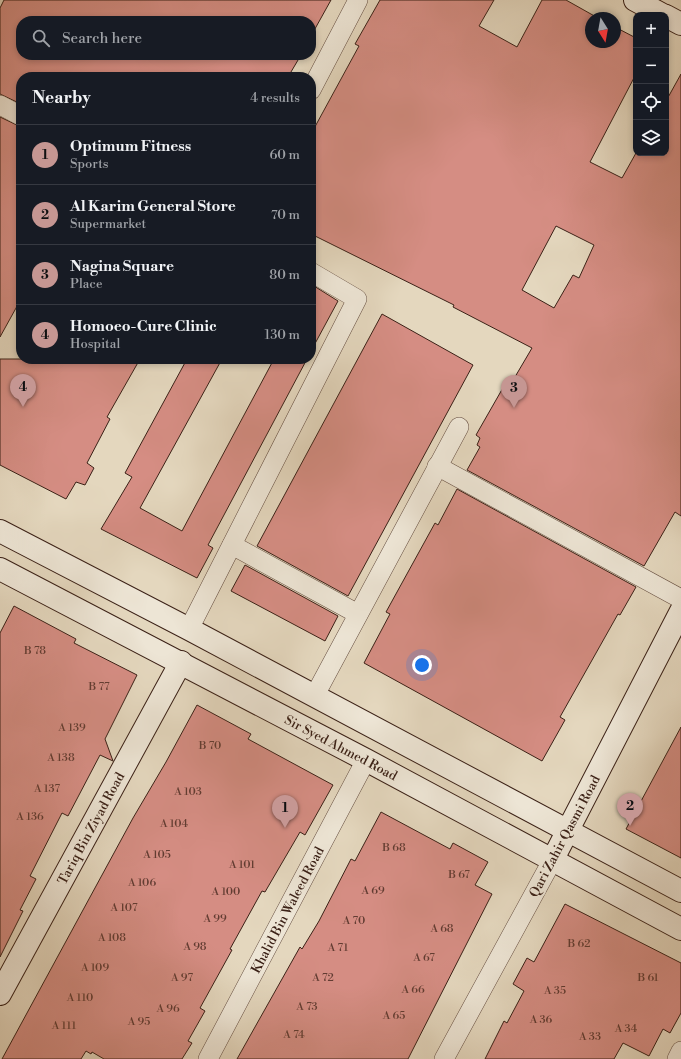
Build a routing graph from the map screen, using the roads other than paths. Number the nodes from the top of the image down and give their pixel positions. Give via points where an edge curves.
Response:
1 (358, 0) edge
2 (635, 0) edge
3 (657, 12) edge
4 (669, 18) edge
5 (681, 24) edge
6 (316, 80) edge
7 (0, 105) edge
8 (16, 113) edge
9 (316, 275) edge
10 (459, 427) dead end
11 (437, 466) junction
12 (0, 531) edge
13 (232, 545) junction
14 (0, 569) edge
15 (681, 599) edge
16 (681, 611) edge
17 (358, 614) junction
18 (189, 629) junction
19 (181, 662) junction
20 (315, 695) junction
21 (366, 760) junction
22 (568, 830) junction
23 (553, 859) junction
24 (681, 891) edge
25 (681, 930) edge
26 (0, 994) edge
27 (681, 1051) edge
28 (208, 1059) edge
29 (444, 1059) edge
30 (677, 1059) edge

1 - 6 street
2 - 3 street
4 - 5 street
7 - 8 street
9 - 13 street via 357,300
10 - 11 street
11 - 15 street
11 - 17 street
12 - 18 street
13 - 17 street
13 - 18 street
14 - 19 street, Sir Syed Ahmed Road
16 - 22 street, Qari Zahir Qasmi Road
17 - 20 street
18 - 20 street
19 - 21 street, Sir Syed Ahmed Road
19 - 26 street, Tariq Bin Ziyad Road
20 - 22 street
21 - 23 street, Sir Syed Ahmed Road
21 - 28 street, Khalid Bin Waleed Road
22 - 23 street, Qari Zahir Qasmi Road
22 - 24 street
23 - 25 street, Sir Syed Ahmed Road
23 - 29 street, Qari Zahir Qasmi Road
27 - 30 street

